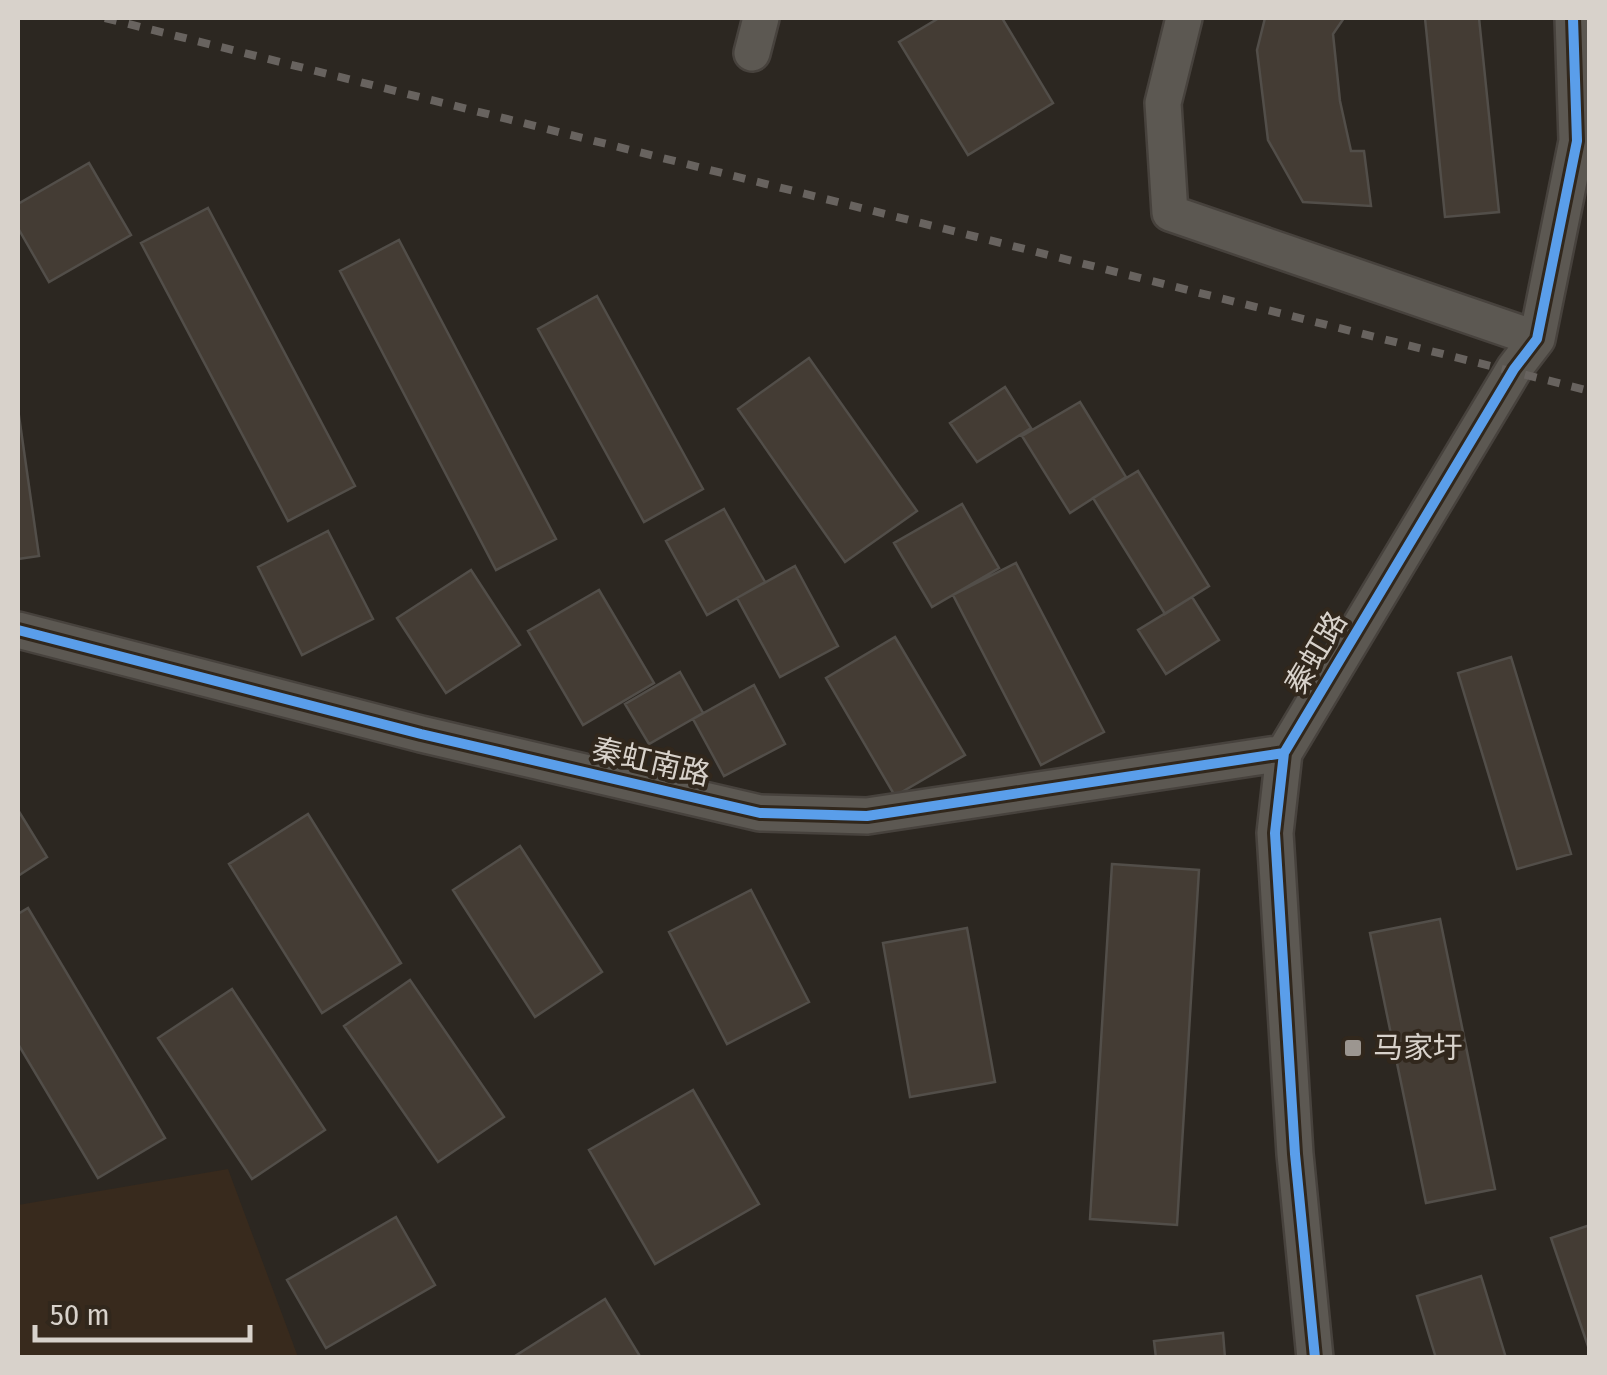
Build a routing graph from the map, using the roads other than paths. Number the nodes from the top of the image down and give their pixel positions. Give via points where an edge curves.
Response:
1 (760, 18) edge
2 (1184, 18) edge
3 (1574, 18) edge
4 (752, 53) dead end
5 (1537, 340) junction
6 (18, 630) edge
7 (1284, 753) junction
8 (1315, 1358) edge

1 - 4 street
2 - 5 street via 1163,102 1170,213
3 - 5 street, 秦虹路 via 1577,141
5 - 7 street, 秦虹路
6 - 7 street, 秦虹南路 via 760,814 867,816
7 - 8 street, 秦虹路 via 1275,833

